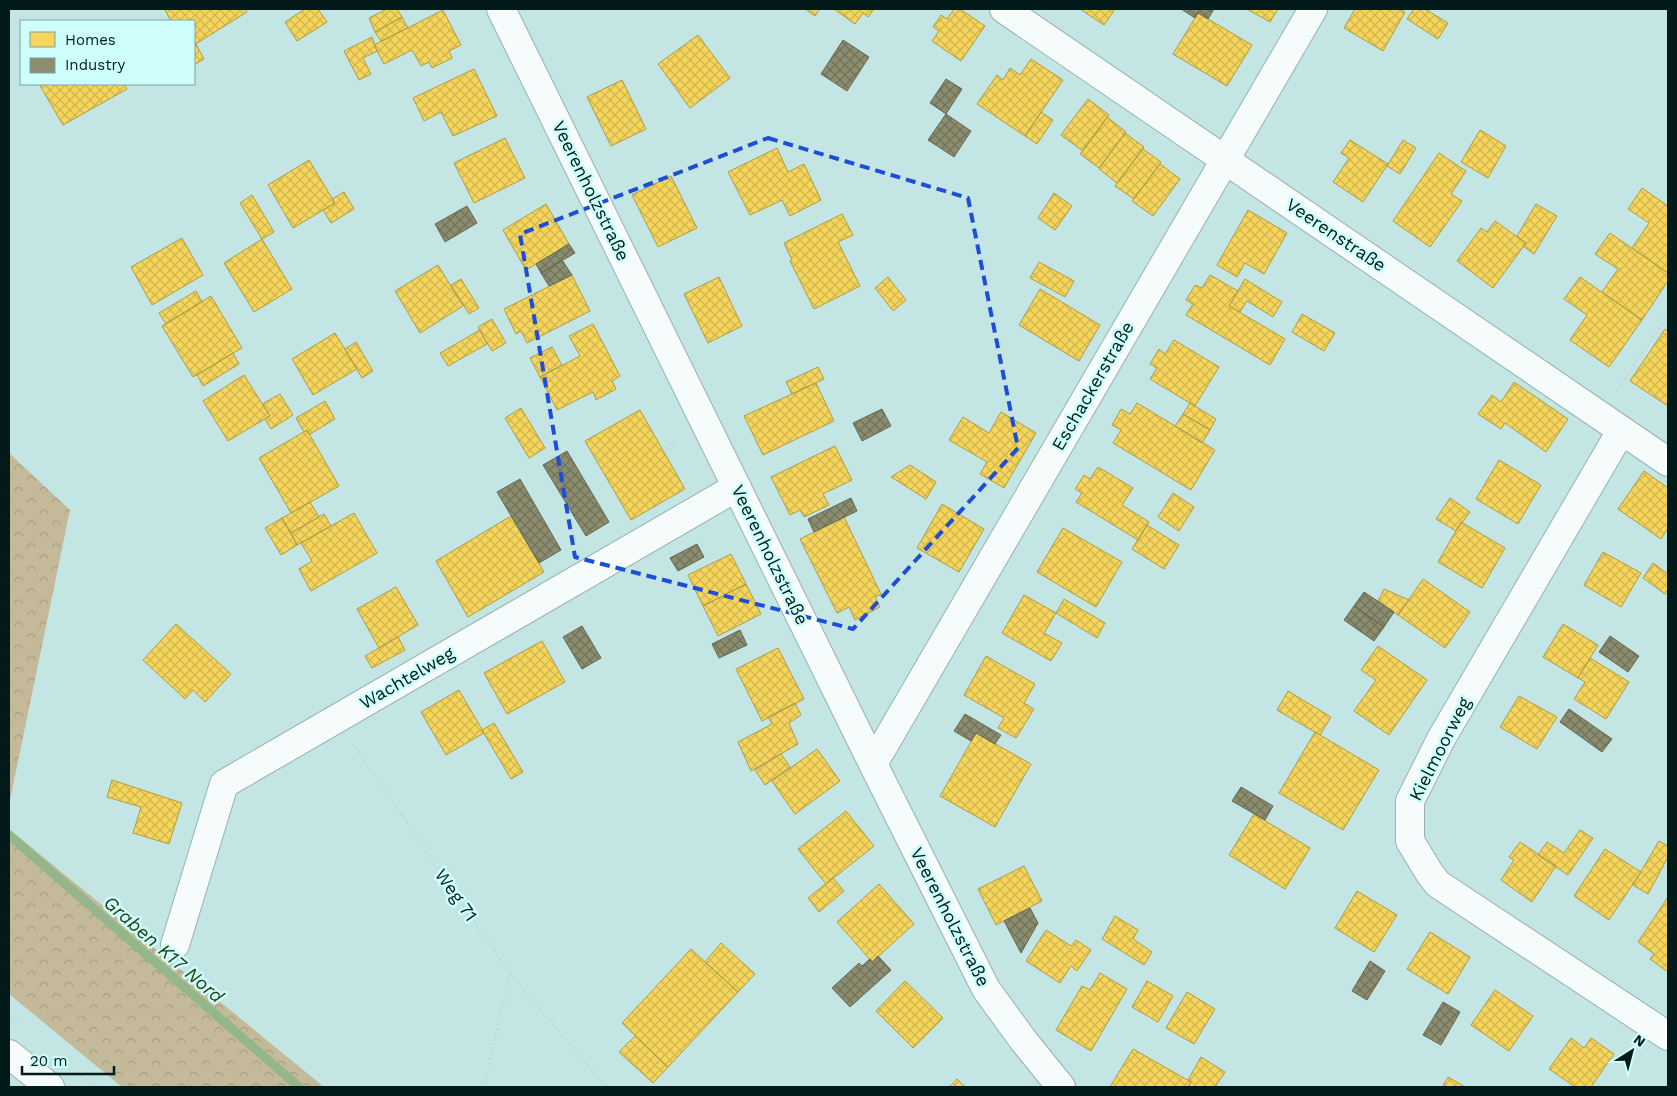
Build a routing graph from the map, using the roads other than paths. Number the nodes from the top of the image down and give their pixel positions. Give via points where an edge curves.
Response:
1 (501, 9) edge
2 (1004, 9) edge
3 (1313, 9) edge
4 (1225, 159) junction
5 (1610, 424) junction
6 (1668, 462) edge
7 (737, 487) junction
8 (873, 764) junction
9 (175, 945) dead end
10 (1668, 1036) edge
11 (9, 1054) edge
12 (50, 1087) edge
13 (1061, 1087) edge

1 - 7 street, Veerenholzstraße
2 - 4 street, Veerenstraße
3 - 4 street, Eschackerstraße
4 - 5 street, Veerenstraße
4 - 8 street, Eschackerstraße
5 - 6 street, Veerenstraße
5 - 10 street, Kielmoorweg via 1410,801 1410,841 1438,884
7 - 8 street, Veerenholzstraße
7 - 9 street, Wachtelweg via 224,784
8 - 13 street, Veerenholzstraße via 986,989
11 - 12 street

